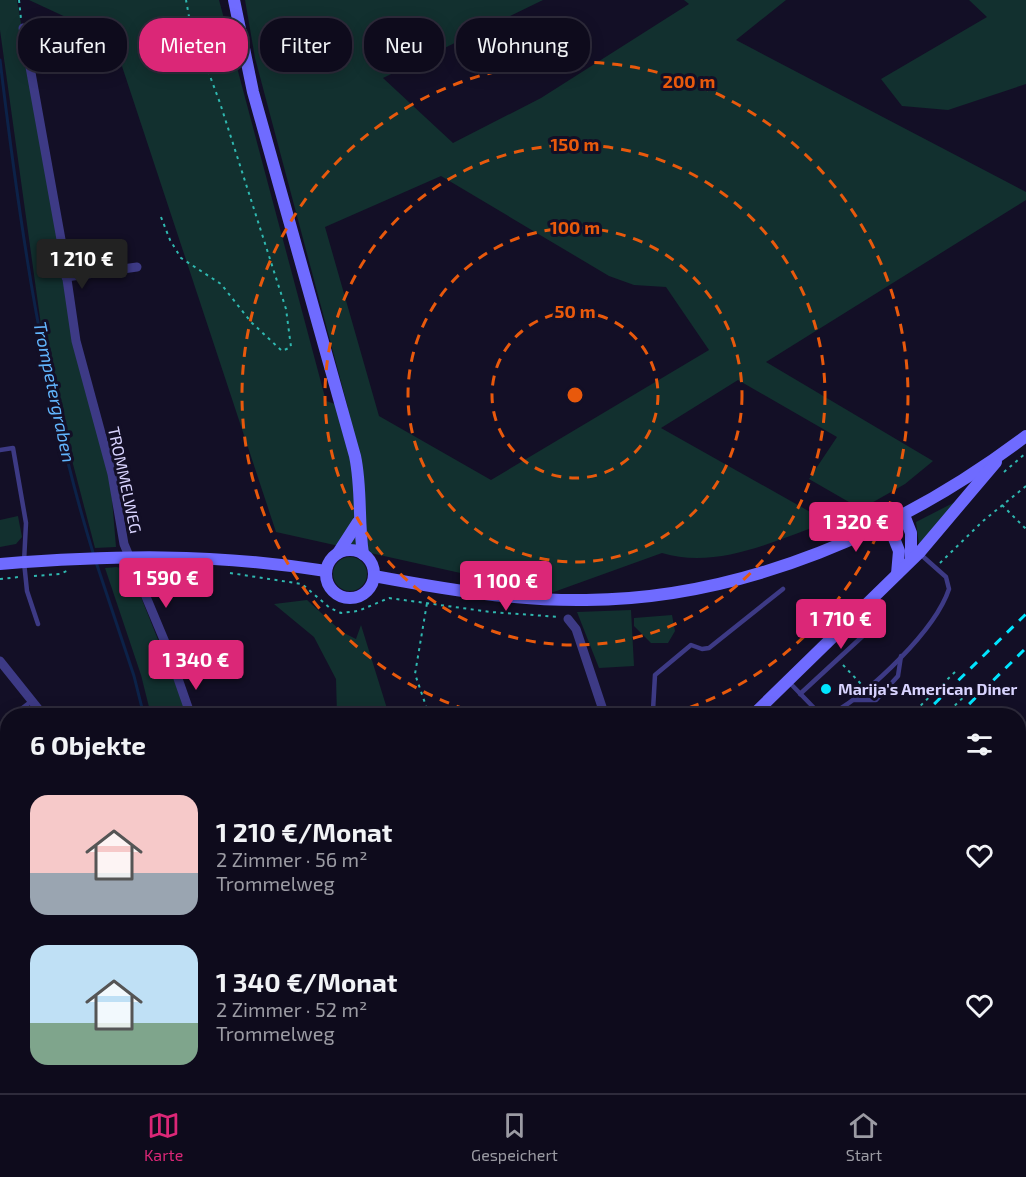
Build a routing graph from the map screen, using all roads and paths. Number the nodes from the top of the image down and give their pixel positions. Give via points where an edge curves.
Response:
1 (19, 0) edge
2 (186, 0) edge
3 (234, 0) edge
4 (22, 18) edge
5 (31, 72) edge
6 (161, 217) dead end
7 (137, 267) dead end
8 (66, 277) junction
9 (1026, 436) edge
10 (0, 450) edge
11 (1005, 452) junction
12 (1026, 486) edge
13 (1002, 506) junction
14 (904, 515) junction
15 (358, 522) junction
16 (888, 523) junction
17 (1026, 529) edge
18 (338, 553) junction
19 (363, 554) junction
20 (128, 555) junction
21 (915, 556) junction
22 (24, 562) junction
23 (75, 562) junction
24 (0, 564) edge
25 (936, 567) junction
26 (326, 571) junction
27 (228, 573) dead end
28 (897, 575) junction
29 (374, 576) junction
30 (25, 577) junction
31 (0, 579) edge
32 (783, 589) dead end
33 (427, 603) junction
34 (864, 607) junction
35 (568, 619) joint
36 (38, 624) dead end
37 (902, 656) junction
38 (837, 659) junction
39 (0, 661) edge
40 (958, 669) dead end
41 (788, 681) junction
42 (974, 687) dead end
43 (867, 689) junction
44 (801, 696) junction
45 (33, 700) junction
46 (854, 700) junction
47 (22, 708) edge
48 (38, 708) edge
49 (188, 708) edge
50 (425, 708) edge
51 (602, 708) edge
52 (653, 708) edge
53 (760, 708) edge
54 (813, 708) edge
55 (839, 708) edge
56 (918, 708) edge
57 (952, 708) edge

1 - 4 path
2 - 6 path via 286,309 291,347 282,351 251,322 221,284 181,258
3 - 15 main road via 253,92 355,456 360,480
5 - 8 street, TROMMELWEG
7 - 8 street
8 - 20 street, TROMMELWEG via 76,341 112,474
9 - 11 main road
10 - 22 lane via 13,448 26,524
11 - 14 main road
11 - 21 main road
12 - 13 path
13 - 17 path
13 - 25 path
14 - 16 main road
14 - 21 main road
15 - 18 main road
15 - 19 main road
16 - 28 main road via 899,551
16 - 29 main road via 763,572 642,596 586,600 480,596
18 - 19 main road via 352,550
18 - 26 main road
19 - 29 main road via 371,562
20 - 23 main road
20 - 26 main road via 259,561
20 - 49 street, TROMMELWEG
21 - 25 lane
21 - 28 main road
22 - 23 main road
22 - 24 main road
22 - 30 lane
23 - 30 path via 66,573
25 - 37 lane via 949,584 947,594
26 - 29 main road via 333,592 347,598 362,595
27 - 33 path via 303,584 330,608 342,613 389,598
28 - 34 main road
30 - 31 path
30 - 36 lane
32 - 52 lane via 709,648 702,650 692,645 655,675
33 - 35 path
33 - 50 path via 415,674
34 - 38 lane via 878,622
34 - 41 main road
35 - 51 street via 576,629
37 - 43 lane
37 - 46 lane via 898,676 876,700
38 - 43 path
38 - 44 lane
39 - 45 street
40 - 56 path
41 - 44 lane
41 - 53 main road
42 - 57 path
43 - 46 lane
44 - 54 lane
45 - 47 lane
45 - 48 street
46 - 55 lane

